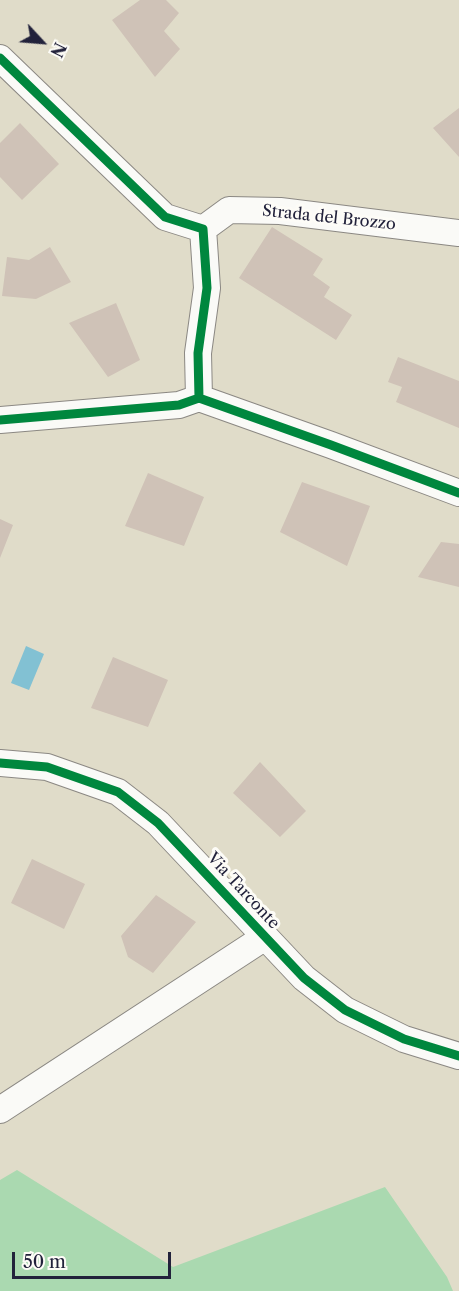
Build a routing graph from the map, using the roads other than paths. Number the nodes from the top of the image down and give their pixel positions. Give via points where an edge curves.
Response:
1 (0, 58) edge
2 (204, 229) junction
3 (459, 233) edge
4 (199, 398) junction
5 (0, 420) edge
6 (459, 493) edge
7 (0, 763) edge
8 (265, 937) junction
9 (459, 1056) edge
10 (0, 1110) edge

1 - 2 street via 165,217
2 - 3 street, Strada del Brozzo via 229,210
2 - 4 street via 207,288 198,353
4 - 5 street via 179,405
4 - 6 street
7 - 8 street, Via Tarconte via 47,767 118,792 158,823
8 - 9 street, Via Tarconte via 304,978 345,1010 404,1039
8 - 10 street

